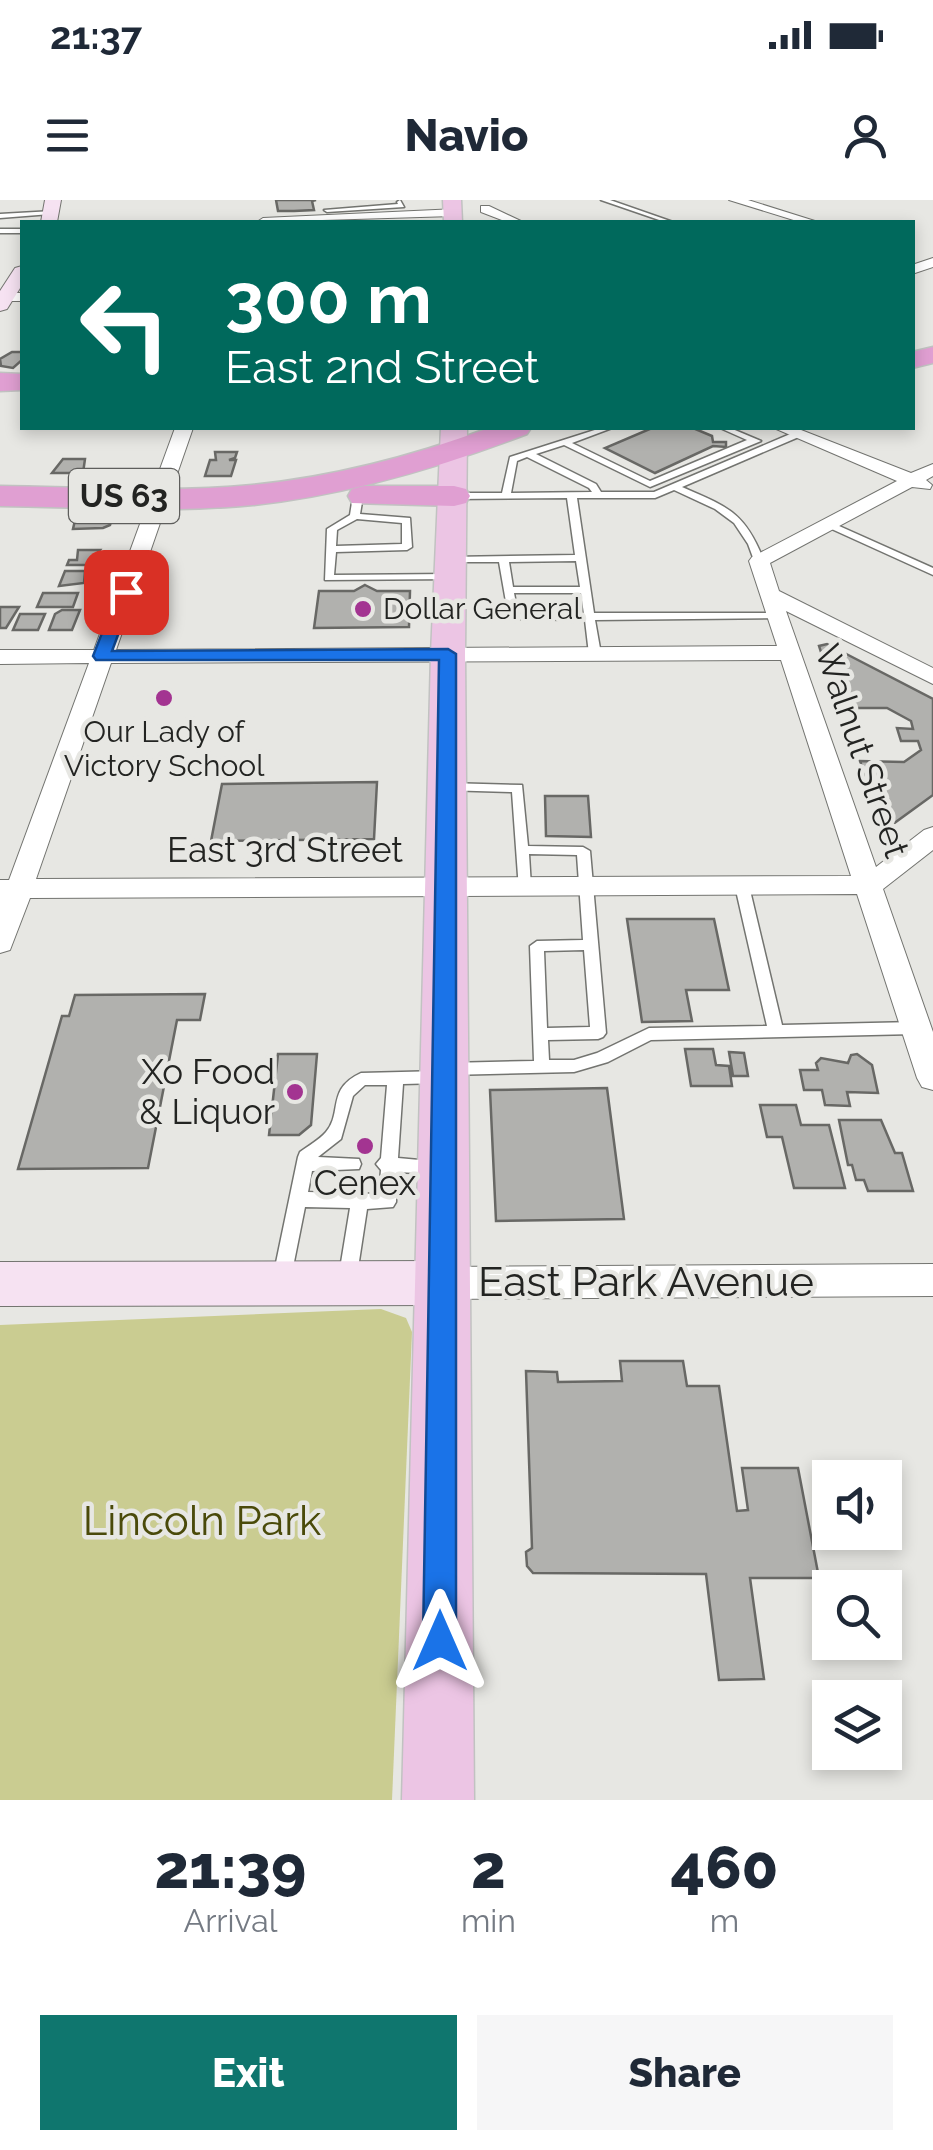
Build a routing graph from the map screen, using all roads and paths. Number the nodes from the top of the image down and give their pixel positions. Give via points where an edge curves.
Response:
1 (506, 200) edge
2 (604, 200) edge
3 (735, 200) edge
4 (324, 201) edge
5 (400, 202) edge
6 (51, 211) edge
7 (453, 212) edge
8 (329, 214) junction
9 (0, 216) edge
10 (297, 220) edge
11 (512, 220) edge
12 (664, 220) edge
13 (805, 220) edge
14 (20, 276) edge
15 (7, 299) edge
16 (183, 430) edge
17 (602, 430) edge
18 (729, 430) edge
19 (790, 431) edge
20 (454, 440) edge
21 (754, 440) junction
22 (522, 441) edge
23 (564, 442) junction
24 (770, 446) junction
25 (933, 469) edge
26 (911, 480) junction
27 (650, 484) junction
28 (671, 490) junction
29 (933, 490) edge
30 (248, 495) junction
31 (0, 496) edge
32 (162, 496) junction
33 (454, 496) junction
34 (506, 496) junction
35 (572, 496) junction
36 (598, 497) junction
37 (357, 506) junction
38 (828, 524) junction
39 (407, 546) junction
40 (331, 548) junction
41 (581, 558) junction
42 (504, 560) junction
43 (760, 561) junction
44 (451, 568) junction
45 (933, 572) edge
46 (405, 577) junction
47 (508, 590) junction
48 (585, 590) junction
49 (776, 606) junction
50 (589, 617) junction
51 (793, 652) junction
52 (448, 654) junction
53 (594, 654) junction
54 (102, 656) junction
55 (0, 657) edge
56 (933, 677) edge
57 (447, 787) junction
58 (933, 836) edge
59 (524, 850) junction
60 (870, 885) junction
61 (588, 886) junction
62 (742, 886) junction
63 (446, 887) junction
64 (524, 887) junction
65 (10, 889) edge
66 (0, 943) edge
67 (592, 944) junction
68 (918, 1010) edge
69 (776, 1031) junction
70 (540, 1034) junction
71 (542, 1066) junction
72 (444, 1073) junction
73 (395, 1077) junction
74 (933, 1078) edge
75 (337, 1126) junction
76 (356, 1126) dead end
77 (304, 1164) junction
78 (353, 1164) dead end
79 (386, 1164) junction
80 (444, 1168) junction
81 (297, 1199) junction
82 (360, 1201) junction
83 (933, 1280) edge
84 (281, 1283) junction
85 (346, 1283) junction
86 (442, 1283) junction
87 (0, 1284) edge
88 (438, 1800) edge

1 - 11 street via 485,209
2 - 12 lane
3 - 13 street
4 - 8 lane
5 - 8 lane
6 - 9 lane
7 - 8 street
8 - 10 street
14 - 15 street
16 - 32 street
17 - 23 lane
18 - 21 lane
19 - 24 lane
19 - 26 street
20 - 22 highway, US 63
20 - 30 highway, US 63 via 348,481
20 - 33 main road
21 - 24 lane
21 - 27 lane
22 - 23 lane
22 - 34 lane
22 - 36 lane via 593,486
23 - 27 lane
24 - 28 lane
25 - 26 street
26 - 29 street
26 - 38 street
27 - 28 lane
28 - 36 lane
28 - 43 lane via 739,520
30 - 32 highway, US 63
30 - 37 highway
31 - 32 highway, US 63
32 - 54 street
33 - 34 lane
33 - 37 highway
33 - 44 main road
34 - 35 lane
35 - 36 lane
35 - 41 lane
37 - 39 lane via 407,520
37 - 40 lane via 332,529
38 - 43 street
38 - 45 lane
39 - 40 lane
39 - 46 lane
40 - 46 lane via 329,578
41 - 42 lane
41 - 48 lane
42 - 44 lane
42 - 47 lane
43 - 49 street, Walnut Street
44 - 46 lane
44 - 52 main road
47 - 48 lane
47 - 50 lane via 514,617
48 - 50 lane
49 - 50 lane
49 - 51 street, Walnut Street
49 - 56 street
50 - 53 lane
51 - 53 street
51 - 60 street, Walnut Street
52 - 53 street
52 - 54 street
52 - 57 main road
54 - 55 street
54 - 65 street
57 - 59 lane via 518,788
57 - 63 main road
58 - 60 street
59 - 61 lane via 583,851
59 - 64 lane
60 - 62 street, East 3rd Street
60 - 68 street, Walnut Street
61 - 62 street, East 3rd Street
61 - 64 street, East 3rd Street
61 - 67 lane
62 - 69 lane
63 - 64 street, East 3rd Street
63 - 65 street, East 3rd Street
63 - 72 main road
65 - 66 street
67 - 70 lane via 536,946
67 - 70 lane via 598,1032
68 - 69 lane
68 - 74 street, Walnut Street
69 - 71 lane via 649,1034 602,1058
70 - 71 lane
71 - 72 lane
72 - 73 lane
72 - 80 main road
73 - 75 lane via 361,1079 346,1093
73 - 79 lane
75 - 76 lane
75 - 77 lane
77 - 78 lane
77 - 81 lane
79 - 80 lane
79 - 82 lane via 387,1202
80 - 86 main road
81 - 82 lane
81 - 84 lane
82 - 85 lane
83 - 86 street, East Park Avenue
84 - 85 street, East Park Avenue
84 - 87 street, East Park Avenue
85 - 86 street, East Park Avenue
86 - 88 main road

